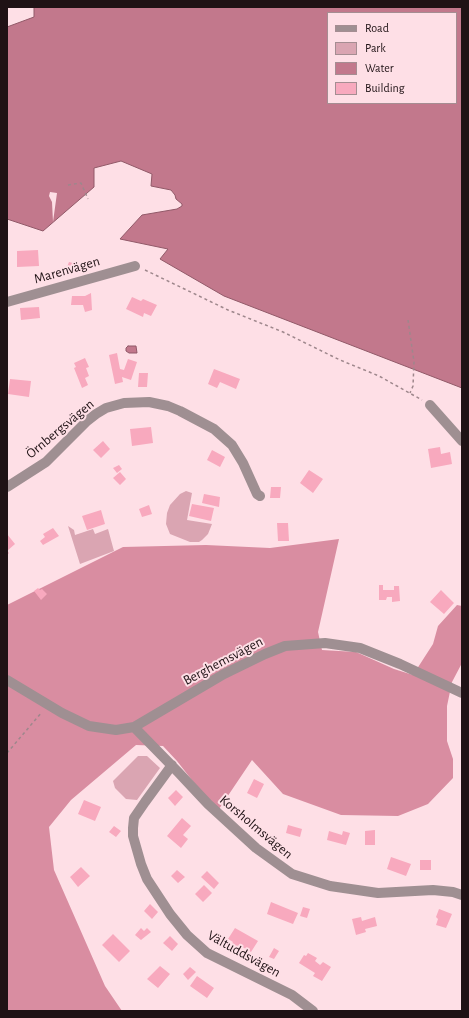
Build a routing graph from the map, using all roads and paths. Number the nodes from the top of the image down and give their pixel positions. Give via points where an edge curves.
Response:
1 (68, 185) dead end
2 (88, 199) dead end
3 (135, 266) joint
4 (7, 302) edge
5 (408, 320) dead end
6 (410, 394) junction
7 (430, 405) joint
8 (462, 441) edge
9 (7, 487) edge
10 (260, 496) dead end
11 (7, 680) edge
12 (462, 693) edge
13 (49, 704) junction
14 (134, 727) junction
15 (7, 753) edge
16 (172, 765) junction
17 (462, 895) edge
18 (313, 1011) edge

1 - 2 path via 81,183
3 - 4 street, Marenvägen
3 - 6 path via 379,376
5 - 6 path via 414,362
6 - 7 path
7 - 8 street
9 - 10 street, Örnbergsvägen via 46,462 77,430 106,408 124,403 149,402 168,406 214,429 232,445
11 - 13 street, Berghemsvägen
12 - 14 street, Berghemsvägen via 360,648 325,644 286,646 224,674
13 - 14 street, Berghemsvägen via 89,726 116,730
13 - 15 path
14 - 16 street, Korsholmsvägen
16 - 17 street, Korsholmsvägen via 208,804 256,848 292,874 330,886 378,893 433,890
16 - 18 street, Vältuddsvägen via 134,818 132,828 136,850 147,878 170,914 203,950 292,995

